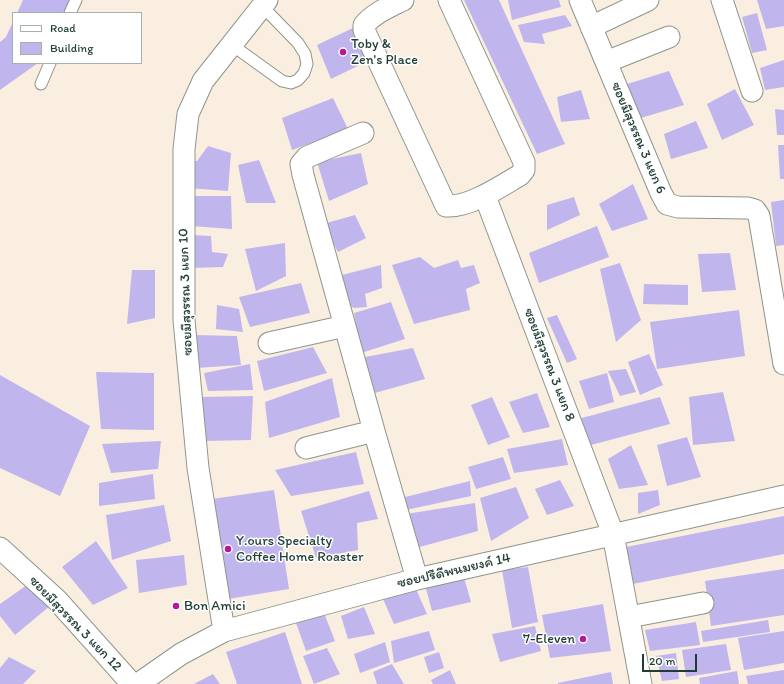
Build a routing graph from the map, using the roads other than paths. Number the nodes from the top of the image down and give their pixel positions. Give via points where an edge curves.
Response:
1 (76, 0) edge
2 (403, 0) edge
3 (449, 0) edge
4 (580, 0) edge
5 (648, 0) edge
6 (722, 0) edge
7 (265, 3) edge
8 (70, 12) edge
9 (591, 27) junction
10 (669, 37) dead end
11 (232, 45) junction
12 (606, 62) junction
13 (50, 64) edge
14 (41, 84) dead end
15 (752, 91) dead end
16 (362, 133) dead end
17 (485, 196) junction
18 (345, 326) junction
19 (269, 343) dead end
20 (784, 364) edge
21 (374, 431) junction
22 (306, 448) dead end
23 (784, 496) edge
24 (613, 534) junction
25 (0, 548) edge
26 (417, 579) junction
27 (703, 603) dead end
28 (629, 617) junction
29 (224, 631) junction
30 (132, 684) edge
31 (138, 684) edge
32 (641, 684) edge

1 - 8 lane
2 - 17 street via 368,19 364,30 446,206
3 - 17 street via 524,162 524,170 520,175
4 - 9 street, ซอยมีสุวรรณ 3 แยก 6
5 - 9 street
6 - 15 street
7 - 11 street, ซอยมีสุวรรณ 3 แยก 10
7 - 11 lane via 305,54 307,64 304,73 291,83 282,81
9 - 12 street, ซอยมีสุวรรณ 3 แยก 6
10 - 12 street
11 - 29 street, ซอยมีสุวรรณ 3 แยก 10 via 203,81 188,114 184,149 184,320 198,468
12 - 20 street, ซอยมีสุวรรณ 3 แยก 6 via 667,204 678,207 756,210
13 - 14 lane
16 - 18 street via 307,157 301,164
17 - 24 street, ซอยมีสุวรรณ 3 แยก 8
18 - 19 street
18 - 21 street
21 - 22 street
21 - 26 street
23 - 24 street, ซอยปรีดีพนมยงค์ 14
24 - 26 street, ซอยปรีดีพนมยงค์ 14
24 - 28 street, ซอยมีสุวรรณ 3 แยก 8
25 - 30 street, ซอยมีสุวรรณ 3 แยก 12 via 57,600
26 - 29 street, ซอยปรีดีพนมยงค์ 14
27 - 28 street
28 - 32 street, ซอยมีสุวรรณ 3 แยก 8
29 - 31 street, ซอยปรีดีพนมยงค์ 14 via 181,654

